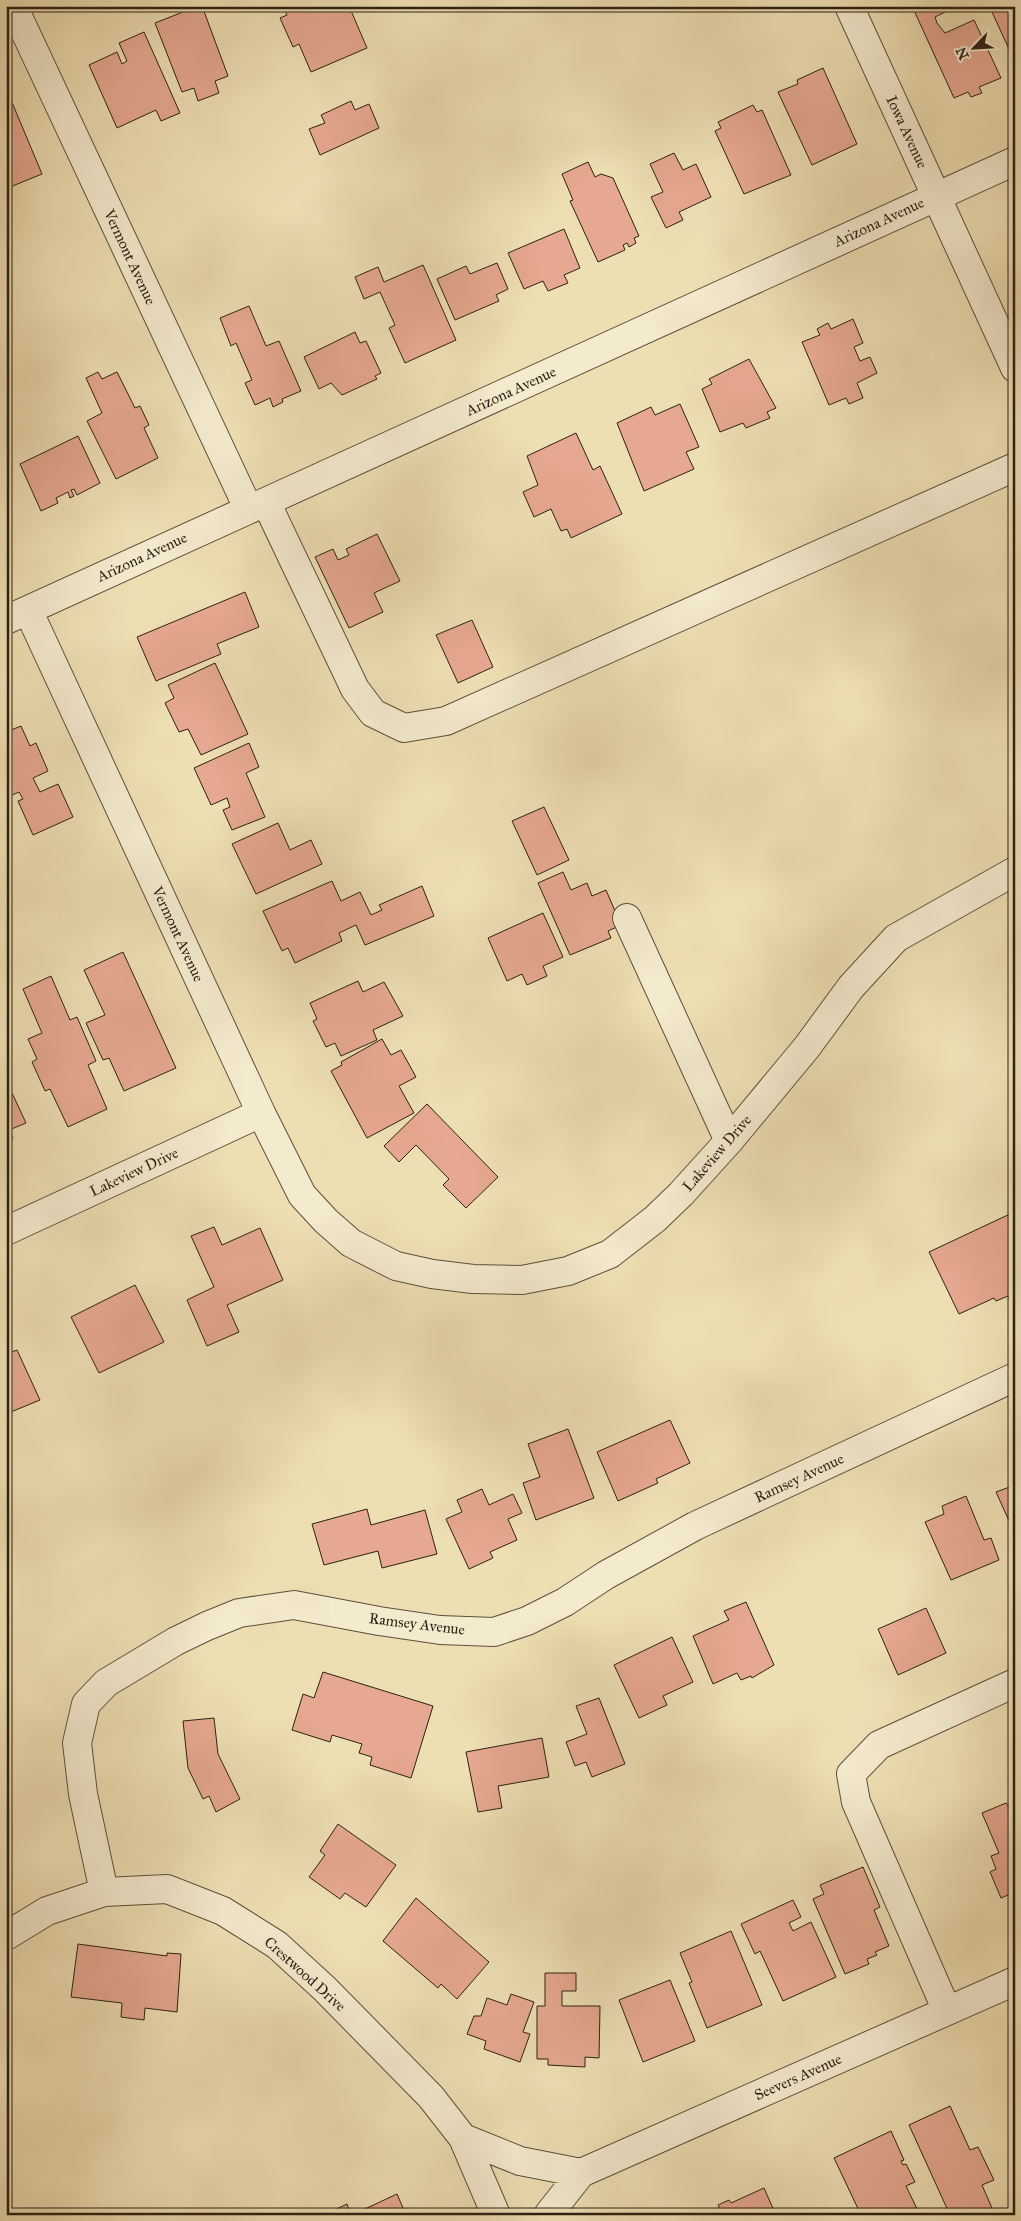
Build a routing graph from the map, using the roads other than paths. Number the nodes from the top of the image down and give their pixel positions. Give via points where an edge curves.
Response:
1 (13, 6) edge
2 (849, 6) edge
3 (1015, 161) edge
4 (937, 196) junction
5 (1015, 368) edge
6 (1015, 467) edge
7 (257, 505) junction
8 (17, 615) edge
9 (1015, 871) edge
10 (627, 918) dead end
11 (261, 1112) junction
12 (729, 1141) junction
13 (6, 1231) edge
14 (351, 1243) joint
15 (1015, 1377) edge
16 (1015, 1683) edge
17 (104, 1892) junction
18 (6, 1936) edge
19 (1015, 1981) edge
20 (947, 2011) junction
21 (463, 2138) junction
22 (581, 2173) junction
23 (496, 2215) edge
24 (548, 2215) edge

1 - 7 street, Vermont Avenue
2 - 4 street, Iowa Avenue
3 - 4 street, Arizona Avenue
4 - 5 street, Iowa Avenue
4 - 7 street, Arizona Avenue
6 - 7 street, Vermont Avenue via 446,721 404,728 373,713 355,689
7 - 8 street, Arizona Avenue
8 - 11 street, Vermont Avenue
9 - 12 street, Lakeview Drive via 896,938 851,987
10 - 12 street
11 - 13 street, Lakeview Drive
11 - 14 street, Vermont Avenue via 302,1195
12 - 14 street, Lakeview Drive via 656,1219 610,1254 568,1271 522,1280 432,1274 396,1266
15 - 17 street, Ramsey Avenue via 695,1526 606,1575 565,1602 494,1632 440,1630 294,1605 240,1613 176,1641 106,1683 86,1704 77,1743 83,1794
16 - 20 street via 879,1745 851,1774 856,1802
17 - 18 street via 47,1911
17 - 21 street, Crestwood Drive via 167,1889 223,1911 277,1945 432,2097
19 - 20 street, Seevers Avenue
20 - 22 street, Seevers Avenue
21 - 22 street via 520,2161
21 - 23 street, Crestwood Drive
22 - 24 street, Seevers Avenue

